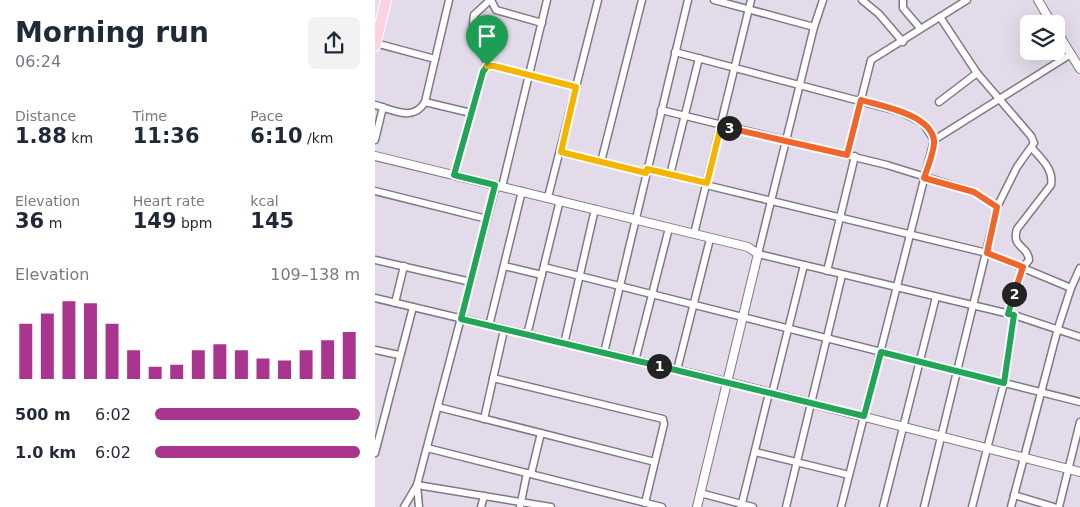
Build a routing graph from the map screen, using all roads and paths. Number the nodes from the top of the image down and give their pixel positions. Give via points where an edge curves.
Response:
1 (386, 0) edge
2 (449, 0) edge
3 (490, 0) edge
4 (547, 0) edge
5 (598, 0) edge
6 (642, 0) edge
7 (687, 0) edge
8 (714, 0) edge
9 (751, 0) edge
10 (823, 0) edge
11 (862, 0) edge
12 (903, 0) edge
13 (967, 0) edge
14 (1038, 0) edge
15 (749, 9) junction
16 (1047, 15) edge
17 (940, 17) junction
18 (542, 23) junction
19 (814, 27) junction
20 (920, 28) junction
21 (903, 42) junction
22 (375, 44) edge
23 (1065, 44) edge
24 (675, 52) junction
25 (1071, 54) junction
26 (699, 58) junction
27 (435, 59) junction
28 (490, 66) junction
29 (736, 68) junction
30 (1080, 69) edge
31 (977, 73) junction
32 (529, 75) junction
33 (800, 84) junction
34 (576, 87) junction
35 (861, 100) junction
36 (1000, 100) junction
37 (425, 102) junction
38 (939, 102) dead end
39 (375, 105) edge
40 (383, 107) junction
41 (661, 110) junction
42 (471, 113) junction
43 (684, 116) junction
44 (721, 126) junction
45 (375, 140) edge
46 (934, 140) junction
47 (786, 142) junction
48 (1032, 148) junction
49 (561, 152) junction
50 (375, 156) edge
51 (851, 156) junction
52 (601, 162) junction
53 (647, 171) junction
54 (670, 174) junction
55 (454, 175) junction
56 (924, 178) junction
57 (707, 184) junction
58 (499, 186) junction
59 (375, 191) edge
60 (522, 192) junction
61 (548, 197) junction
62 (560, 200) junction
63 (771, 201) junction
64 (997, 207) junction
65 (595, 209) junction
66 (839, 218) junction
67 (487, 219) junction
68 (635, 219) junction
69 (669, 228) junction
70 (694, 234) junction
71 (910, 234) junction
72 (710, 238) junction
73 (987, 253) junction
74 (758, 254) junction
75 (375, 260) edge
76 (404, 266) junction
77 (504, 266) junction
78 (803, 266) junction
79 (544, 267) junction
80 (1023, 267) junction
81 (1080, 268) edge
82 (827, 271) junction
83 (842, 274) junction
84 (542, 275) junction
85 (579, 276) junction
86 (471, 282) junction
87 (619, 286) junction
88 (897, 287) junction
89 (1071, 288) junction
90 (652, 295) junction
91 (936, 297) junction
92 (375, 298) edge
93 (395, 303) junction
94 (694, 305) junction
95 (973, 306) junction
96 (413, 307) junction
97 (1011, 315) junction
98 (744, 318) junction
99 (461, 319) junction
100 (489, 326) junction
101 (789, 328) junction
102 (1058, 328) junction
103 (504, 330) junction
104 (527, 335) junction
105 (1080, 337) edge
106 (827, 338) junction
107 (564, 344) junction
108 (375, 350) edge
109 (881, 352) junction
110 (604, 353) junction
111 (399, 355) junction
112 (635, 361) junction
113 (919, 362) junction
114 (677, 370) junction
115 (957, 371) junction
116 (493, 378) junction
117 (727, 382) junction
118 (1004, 383) junction
119 (1041, 392) junction
120 (771, 393) junction
121 (1080, 402) edge
122 (811, 404) junction
123 (438, 407) junction
124 (864, 416) junction
125 (484, 419) junction
126 (1080, 422) edge
127 (902, 426) junction
128 (541, 433) junction
129 (941, 436) junction
130 (427, 448) junction
131 (986, 448) junction
132 (755, 452) junction
133 (375, 453) edge
134 (1023, 457) junction
135 (655, 462) junction
136 (796, 462) junction
137 (1068, 469) junction
138 (1080, 472) edge
139 (529, 473) junction
140 (849, 475) junction
141 (417, 485) junction
142 (700, 493) junction
143 (1014, 495) junction
144 (484, 496) junction
145 (645, 503) junction
146 (520, 504) edge
147 (741, 505) edge
148 (404, 507) edge
149 (419, 507) edge
150 (481, 507) edge
151 (551, 507) edge
152 (662, 507) edge
153 (697, 507) edge
154 (753, 507) edge
155 (786, 507) edge
156 (841, 507) edge
157 (883, 507) edge
158 (924, 507) edge
159 (971, 507) edge
160 (1011, 507) edge
161 (1054, 507) edge
162 (1059, 507) edge

1 - 22 highway
2 - 27 street
3 - 18 street via 497,10
3 - 28 street via 474,16 472,34 477,48
4 - 18 street
5 - 34 street
6 - 52 street
7 - 24 street
8 - 15 street
9 - 15 street
10 - 19 street
11 - 21 street
12 - 20 street via 903,8
13 - 17 street
14 - 16 street
15 - 19 street
15 - 29 street
17 - 20 street
17 - 31 street
18 - 32 street
19 - 33 street
20 - 21 street
21 - 35 street via 871,60
22 - 27 street
23 - 25 street
24 - 26 street
24 - 41 street
25 - 30 street
25 - 36 street
26 - 29 street
26 - 43 street
27 - 37 street
28 - 32 street
28 - 42 street via 483,72
29 - 33 street
29 - 44 street
31 - 36 street
31 - 38 street
32 - 34 street
32 - 58 street
33 - 35 street
33 - 47 street
34 - 49 street
35 - 46 street via 920,120
35 - 51 street
36 - 46 street
36 - 48 street via 1034,140
37 - 40 street via 420,110 411,113
37 - 42 street
39 - 40 street
40 - 45 street
41 - 43 street
41 - 53 street
42 - 55 street
43 - 44 street
43 - 54 street
44 - 47 street
44 - 57 street
46 - 56 street
47 - 51 street
47 - 63 street
48 - 64 street via 1017,167
48 - 80 street via 1051,171 1052,178 1051,184 1017,229 1017,243 1029,256
49 - 52 street
49 - 61 street
50 - 55 street
51 - 56 street
51 - 66 street
52 - 53 street
53 - 54 street
53 - 68 street
54 - 57 street
55 - 58 street
56 - 64 street via 974,192
56 - 71 street
57 - 63 street
57 - 70 street
58 - 60 street
58 - 67 street
59 - 67 street
60 - 61 street
60 - 77 street
61 - 62 street
62 - 65 street
62 - 79 street
63 - 66 street
63 - 74 street
64 - 73 street
65 - 68 street
65 - 85 street
66 - 71 street
66 - 82 street
67 - 86 street
68 - 69 street
68 - 87 street
69 - 70 street
69 - 90 street
70 - 72 street
71 - 73 street
71 - 88 street
72 - 74 street via 748,247
72 - 94 street
73 - 80 street
73 - 95 street
74 - 78 street
74 - 98 street
75 - 76 street
76 - 86 street
76 - 93 street
77 - 84 street
77 - 100 street
78 - 82 street
78 - 101 street
79 - 84 street
79 - 85 street
80 - 89 street
80 - 97 street
81 - 89 street
82 - 83 street
83 - 88 street
83 - 106 street
84 - 104 street
85 - 87 street
85 - 107 street
86 - 99 street
87 - 90 street
87 - 110 street
88 - 91 street
88 - 109 street
89 - 102 street
90 - 94 street
90 - 112 street
91 - 95 street
91 - 113 street
92 - 93 street
93 - 96 street
94 - 98 street
94 - 114 street
95 - 97 street
95 - 115 street
96 - 99 street
96 - 111 street
97 - 102 street
97 - 118 street
98 - 101 street
98 - 117 street
99 - 100 street
99 - 123 street
100 - 103 street
101 - 106 street
101 - 120 street
102 - 105 street
102 - 119 street
103 - 104 street
103 - 116 street
104 - 107 street
106 - 109 street
106 - 122 street
107 - 110 street
108 - 111 street
109 - 113 street
109 - 124 street
110 - 112 street
111 - 133 street
112 - 114 street
113 - 115 street
113 - 127 street
114 - 117 street
115 - 118 street
115 - 129 street
116 - 125 street
116 - 135 street via 663,419
117 - 120 street
117 - 142 street
118 - 119 street
118 - 131 street
119 - 121 street
119 - 134 street
120 - 122 street
120 - 132 street
122 - 124 street
122 - 136 street
123 - 125 street
123 - 130 street
124 - 127 street
124 - 140 street
125 - 128 street
126 - 137 street
127 - 129 street
127 - 157 street
128 - 135 street
128 - 139 street
129 - 131 street
129 - 158 street
130 - 139 street
130 - 141 street
131 - 134 street
131 - 159 street
132 - 136 street
132 - 147 street
134 - 137 street
134 - 143 street
135 - 145 street
136 - 140 street
136 - 155 street
137 - 138 street
137 - 162 street
139 - 145 street
139 - 146 street
140 - 156 street
141 - 144 street
141 - 148 street
141 - 149 street
142 - 147 street
142 - 153 street
143 - 160 street
143 - 161 street
144 - 146 street
144 - 150 street
145 - 152 street
146 - 151 street
147 - 154 street

